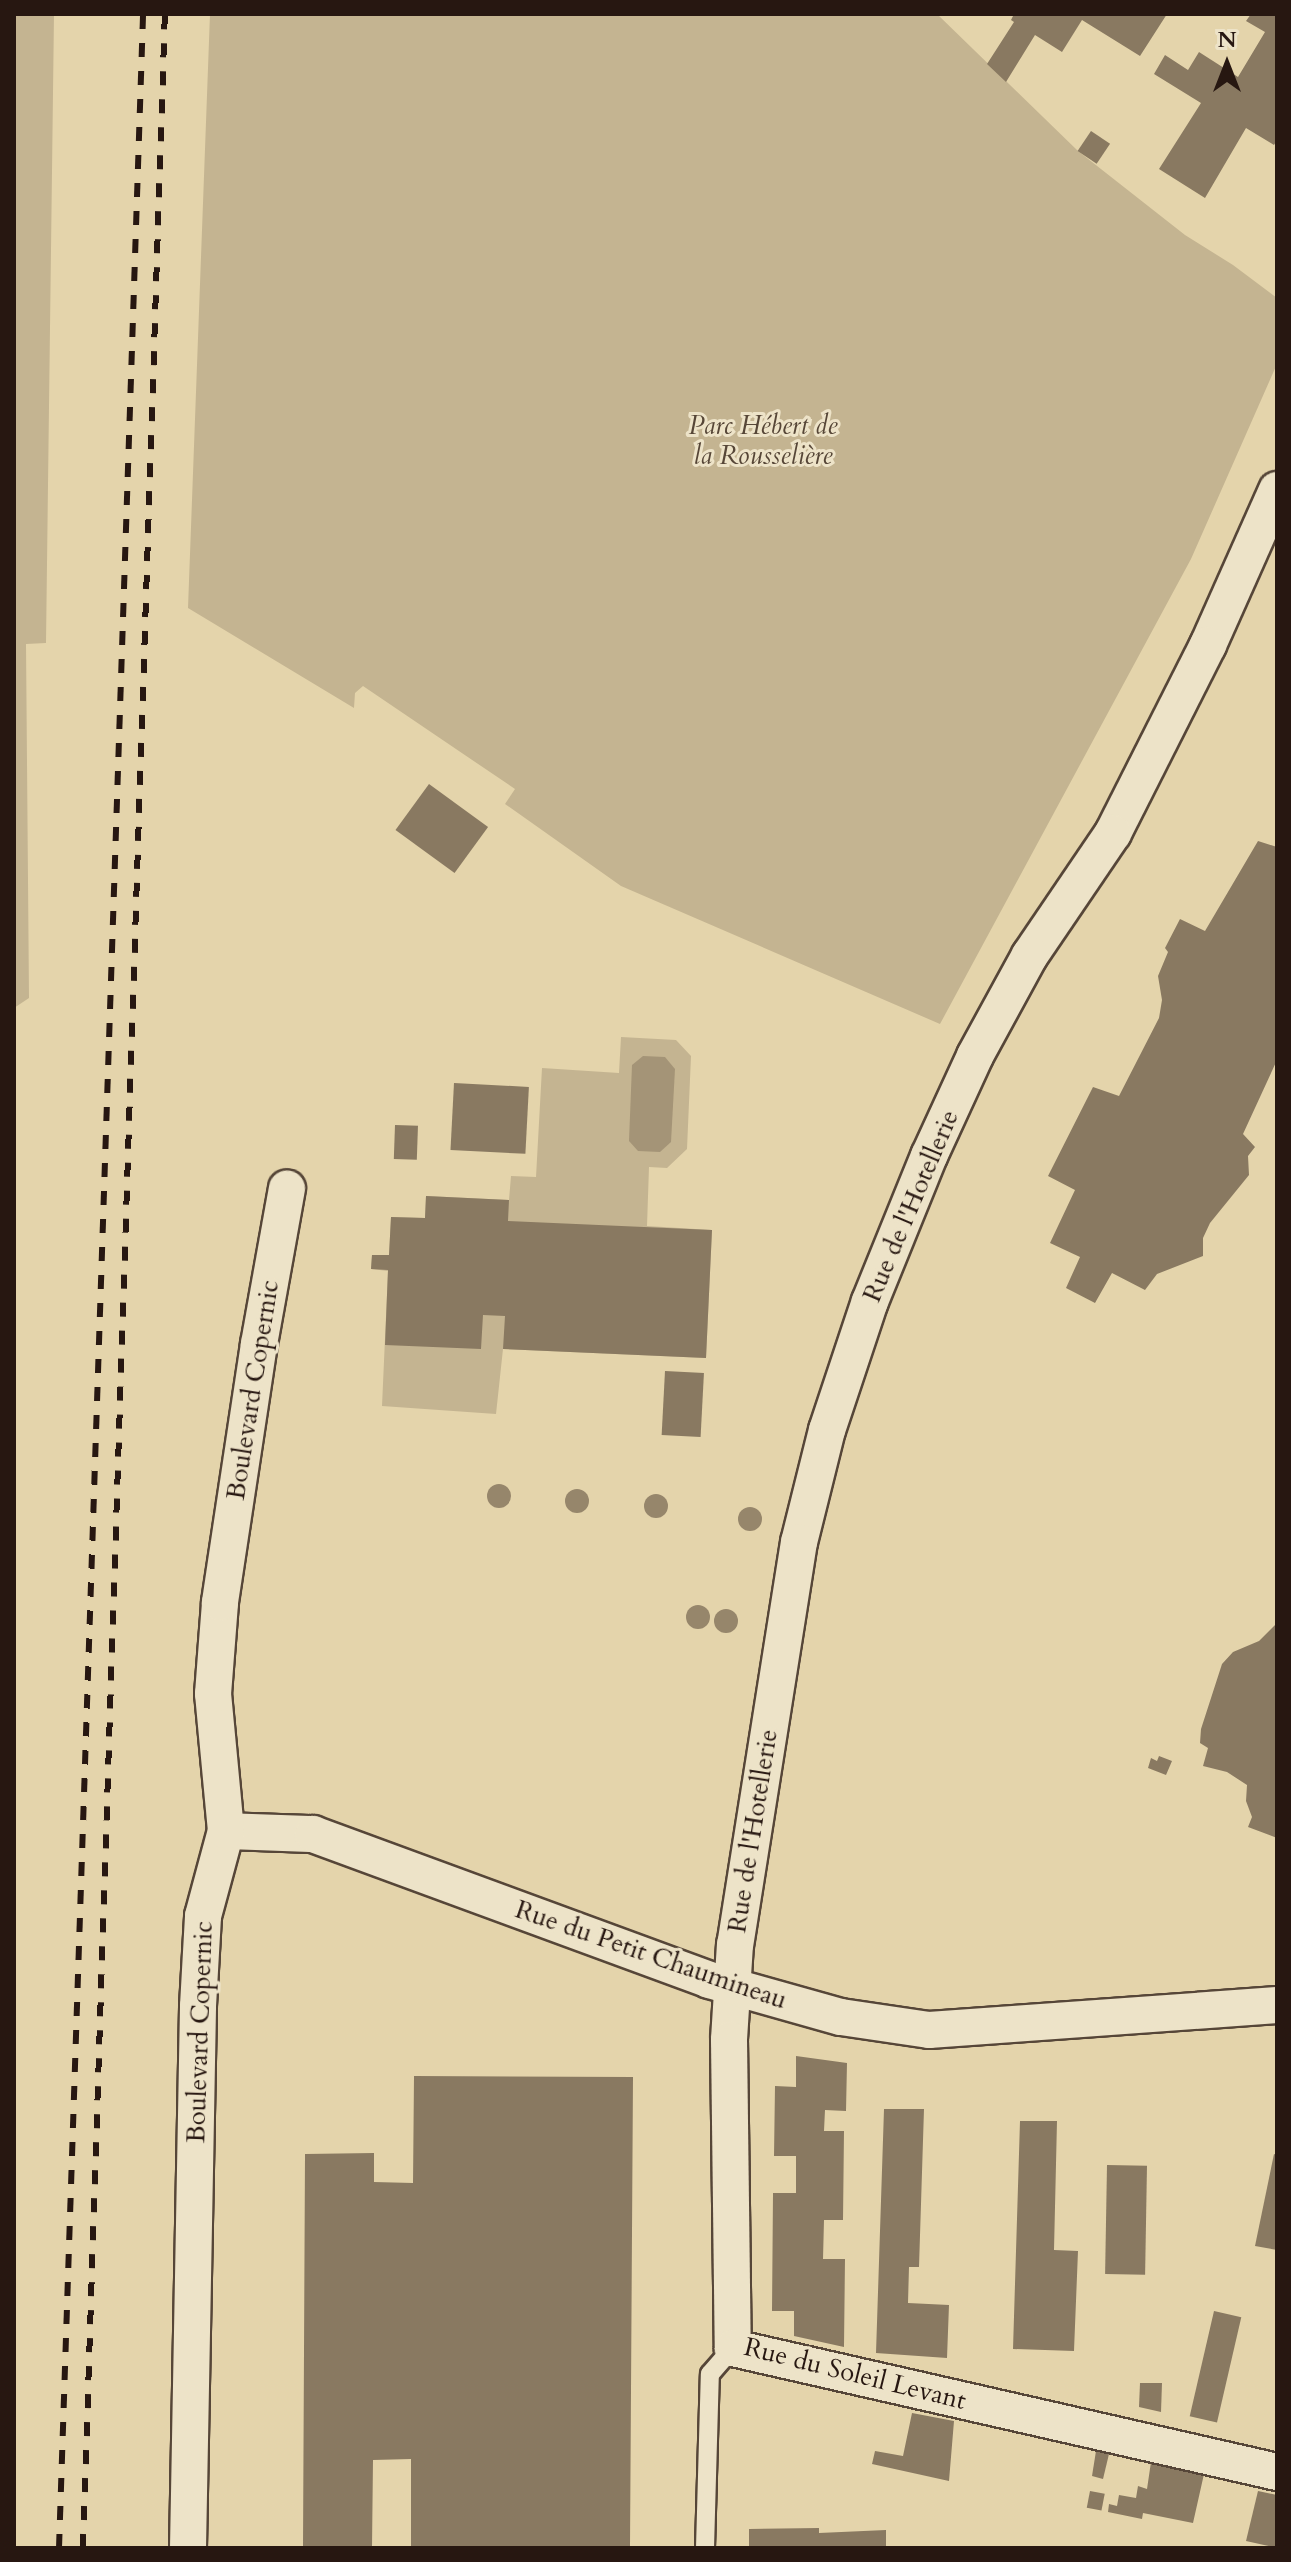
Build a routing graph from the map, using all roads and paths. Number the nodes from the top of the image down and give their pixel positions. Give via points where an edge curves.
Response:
1 (1277, 490) edge
2 (287, 1188) dead end
3 (226, 1831) junction
4 (732, 1988) junction
5 (1277, 2005) edge
6 (733, 2348) junction
7 (1277, 2472) edge
8 (188, 2548) edge
9 (705, 2548) edge

1 - 4 street, Rue de l'Hotellerie via 1208,645 1113,833 1030,955 975,1056 870,1301 827,1430 799,1542
2 - 3 street, Boulevard Copernic via 220,1602 213,1694
3 - 4 street, Rue du Petit Chaumineau via 313,1834
3 - 8 street, Boulevard Copernic via 203,1916 198,2006
4 - 5 street, Rue du Petit Chaumineau via 841,2017 929,2030
4 - 6 street, Rue du Soleil Levant
6 - 7 street, Rue du Soleil Levant
6 - 9 lane via 710,2374

